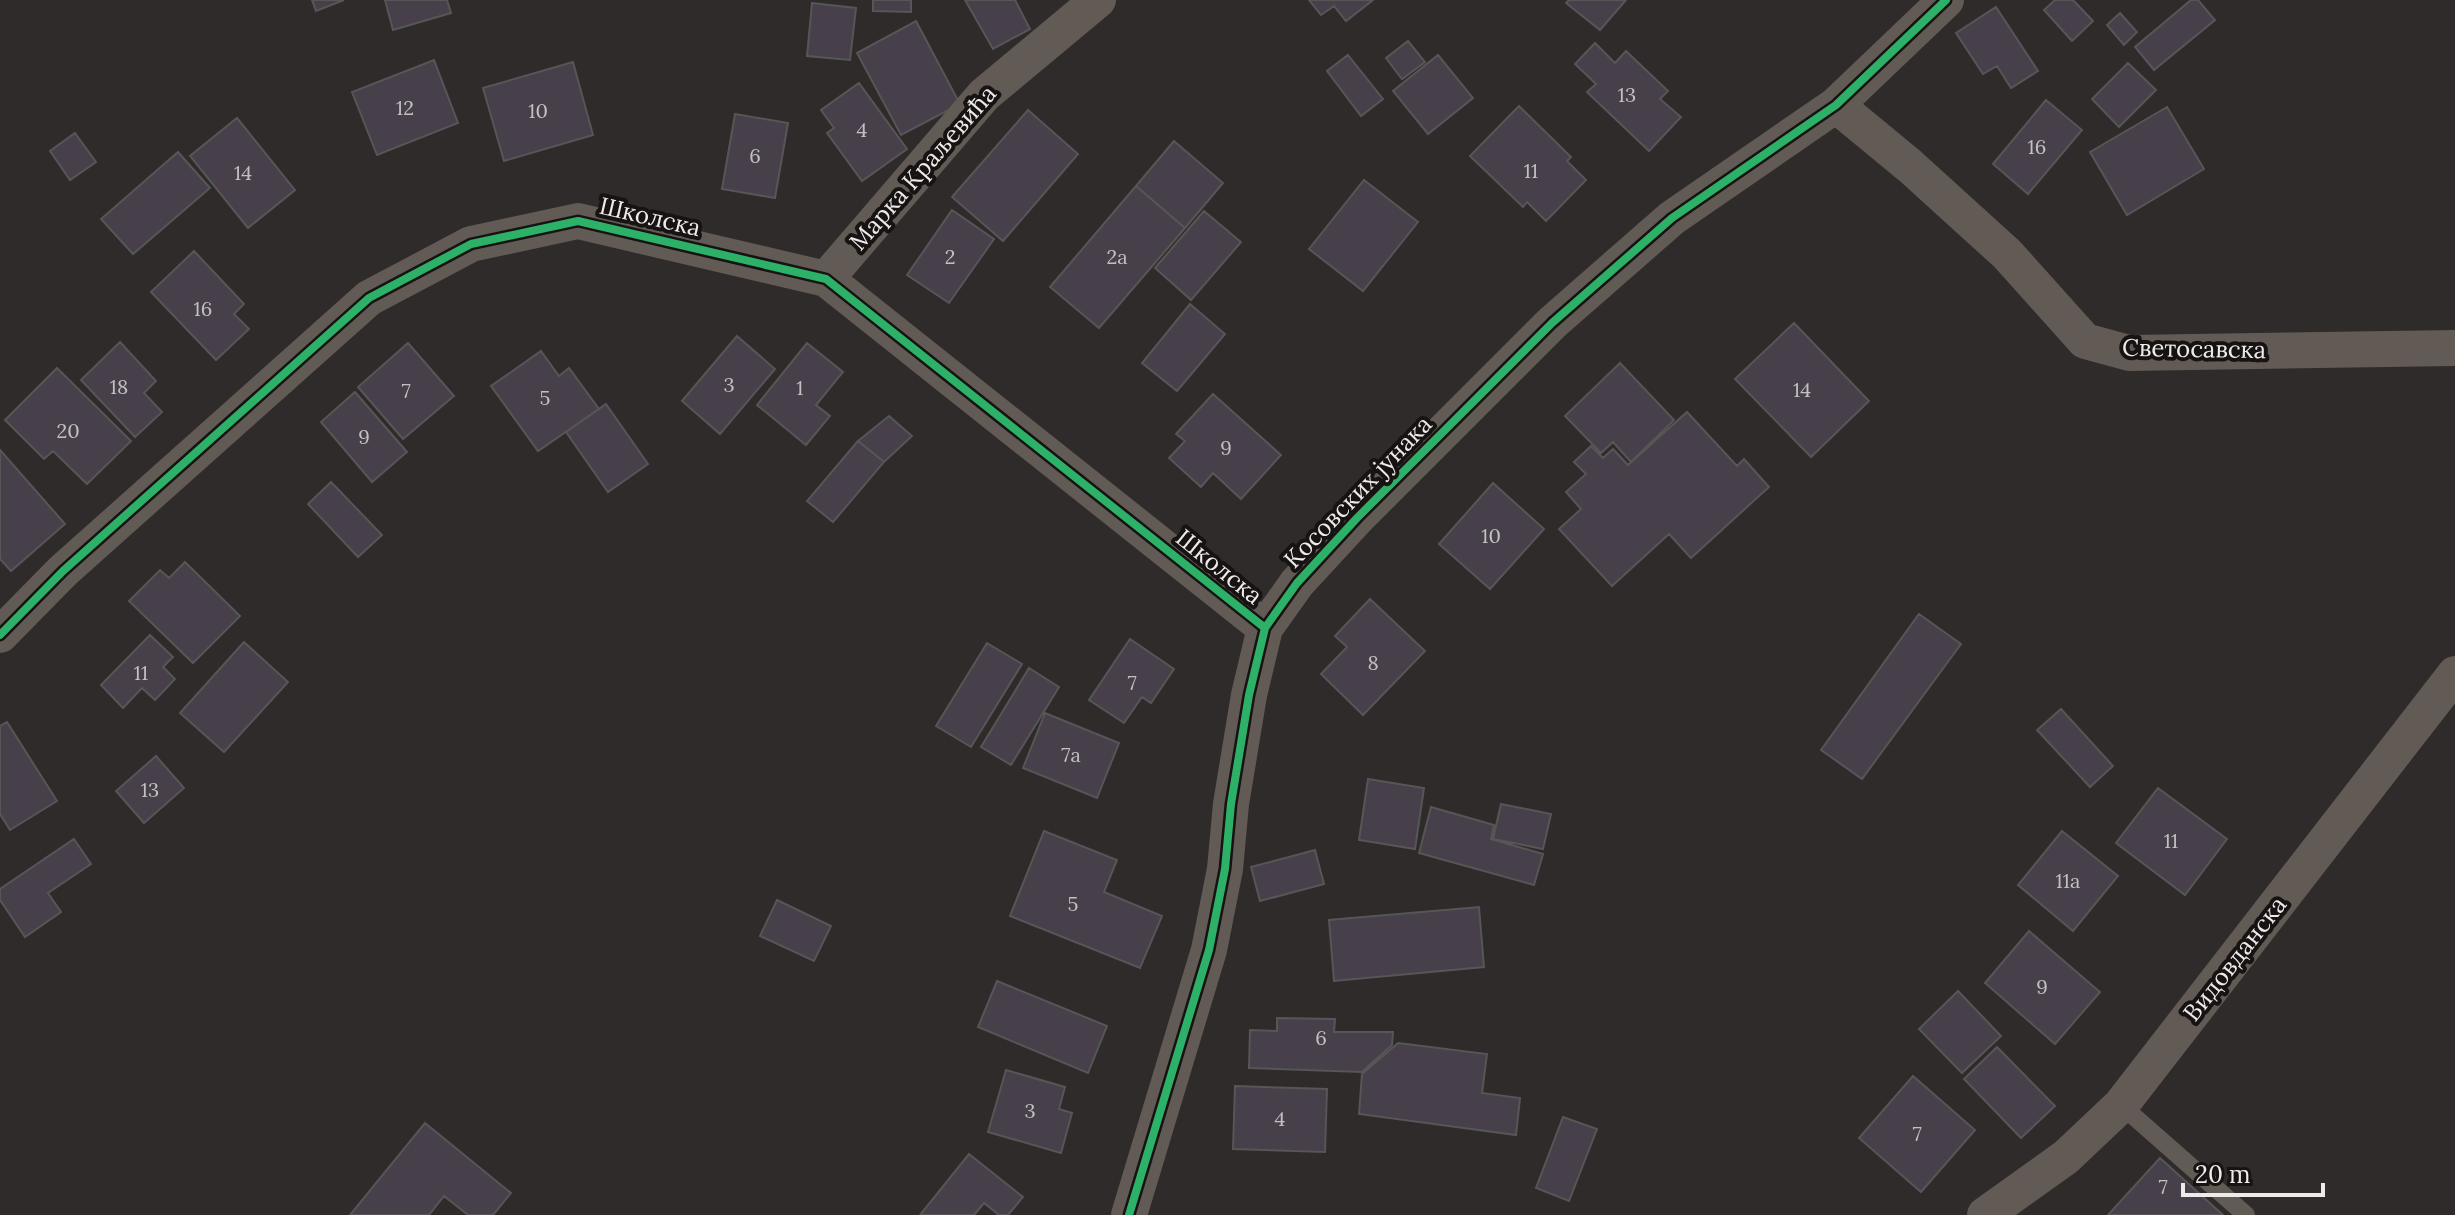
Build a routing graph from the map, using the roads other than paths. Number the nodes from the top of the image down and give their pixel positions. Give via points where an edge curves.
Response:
1 (1098, 0) edge
2 (1946, 0) edge
3 (1836, 105) junction
4 (826, 279) junction
5 (2455, 348) edge
6 (1265, 628) junction
7 (0, 635) edge
8 (2454, 679) edge
9 (2121, 1105) junction
10 (1129, 1215) edge
11 (1985, 1215) edge
12 (2246, 1215) edge

1 - 4 street, Марка Краљевића via 984,95
2 - 3 street, Косовских јунака
3 - 5 street, Светосавска via 2007,254 2085,341 2129,353
3 - 6 street, Косовских јунака via 1672,218 1552,323 1357,518 1297,583
4 - 6 street, Школска
4 - 7 street, Школска via 578,221 471,244 369,298 63,571
6 - 10 street, Косовских јунака via 1249,695 1209,950
8 - 9 street, Видовданска
9 - 11 street, Видовданска via 2066,1157
9 - 12 lane

